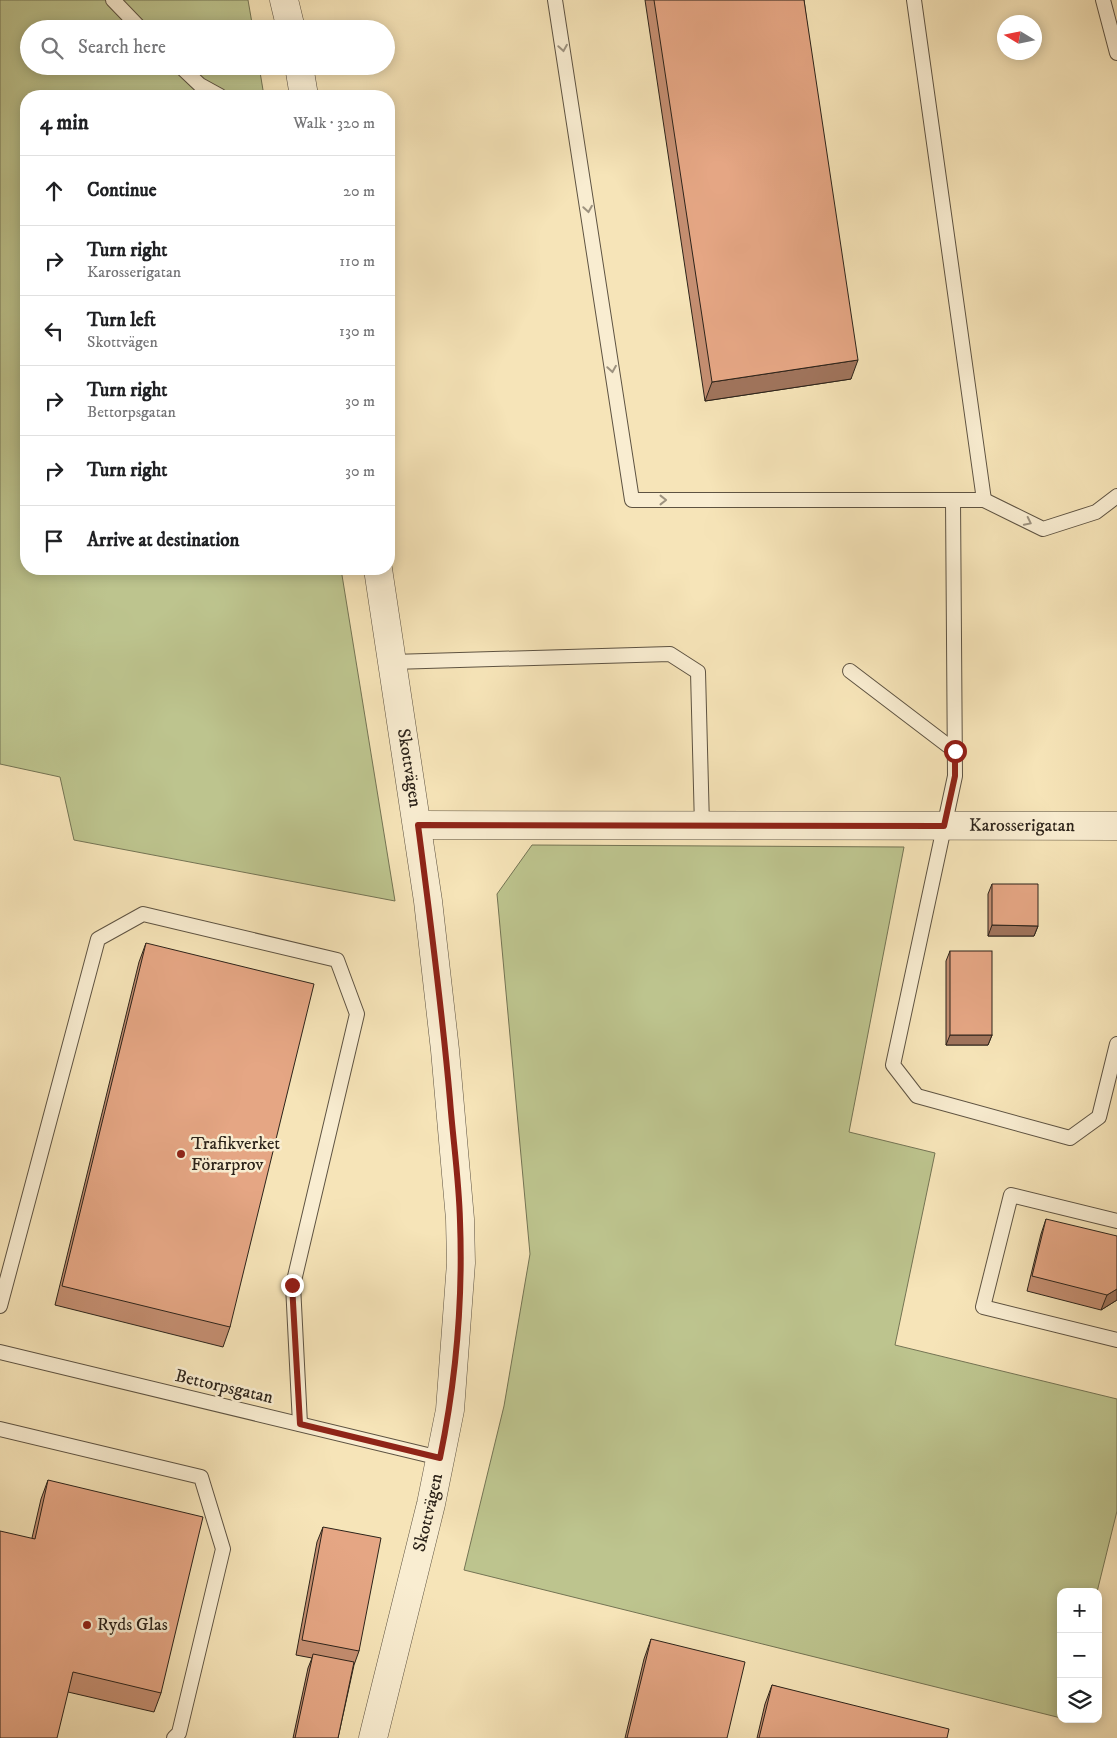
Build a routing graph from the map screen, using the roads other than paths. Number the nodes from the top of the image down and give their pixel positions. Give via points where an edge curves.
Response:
1 (113, 0) edge
2 (284, 0) edge
3 (555, 0) edge
4 (914, 0) edge
5 (1103, 0) edge
6 (132, 20) edge
7 (288, 20) edge
8 (1117, 53) edge
9 (189, 75) edge
10 (300, 75) edge
11 (209, 90) edge
12 (303, 90) edge
13 (1117, 496) edge
14 (953, 500) junction
15 (984, 500) junction
16 (379, 575) edge
17 (392, 662) junction
18 (850, 670) dead end
19 (955, 751) junction
20 (418, 825) junction
21 (702, 826) junction
22 (944, 826) junction
23 (1117, 826) edge
24 (1117, 1044) edge
25 (1117, 1221) edge
26 (0, 1306) edge
27 (1117, 1340) edge
28 (0, 1352) edge
29 (300, 1424) junction
30 (0, 1429) edge
31 (440, 1458) junction
32 (174, 1738) edge
33 (373, 1738) edge

1 - 6 lane
2 - 7 street
3 -> 14 lane via 632,500
4 - 15 lane
5 - 8 lane
9 - 11 lane
10 - 12 street
15 -> 13 lane via 1043,529 1096,512
14 - 15 lane
14 - 19 lane
16 - 17 street, Skottvägen
17 - 20 street, Skottvägen
17 - 21 lane via 670,654 698,672
18 - 19 lane
19 - 22 lane via 955,776
20 - 21 street, Karosserigatan
20 - 31 street, Skottvägen via 445,1050 460,1219 461,1264 455,1367
21 - 22 street, Karosserigatan
22 - 23 street, Karosserigatan
22 - 24 lane via 893,1065 917,1096 1070,1138 1099,1117
25 - 27 lane via 1011,1195 983,1307
26 - 29 lane via 98,939 144,914 337,960 357,1014 292,1285
28 - 29 lane, Bettorpsgatan
29 - 31 lane, Bettorpsgatan
30 - 32 lane via 201,1477 223,1549 179,1733
31 - 33 street, Skottvägen

